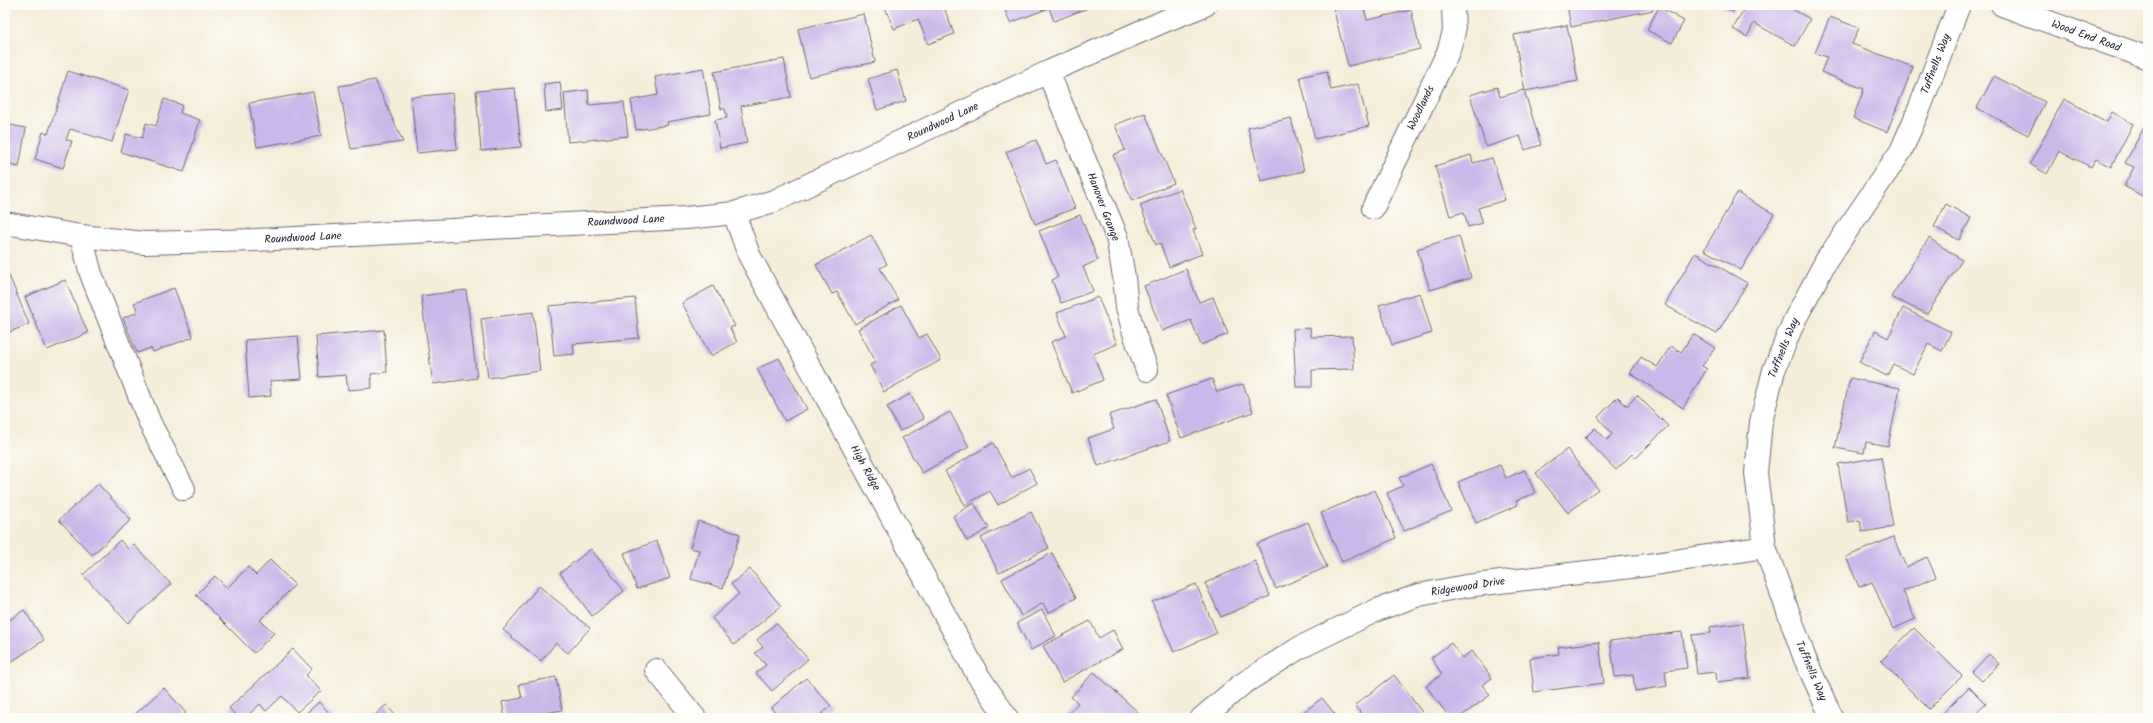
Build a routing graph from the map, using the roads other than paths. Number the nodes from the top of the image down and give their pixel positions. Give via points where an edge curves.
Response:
1 (1205, 5) edge
2 (1453, 5) edge
3 (1959, 5) edge
4 (2002, 5) edge
5 (2148, 58) edge
6 (1048, 72) junction
7 (1373, 208) dead end
8 (734, 213) junction
9 (5, 223) edge
10 (81, 236) junction
11 (1148, 370) dead end
12 (184, 489) dead end
13 (1765, 547) junction
14 (656, 670) dead end
15 (695, 718) edge
16 (1007, 718) edge
17 (1202, 718) edge
18 (1832, 718) edge

1 - 6 street, Roundwood Lane
2 - 7 street, Woodlands via 1454,32 1448,52
3 - 13 street, Tuffnells Way via 1901,151 1826,261 1794,321 1774,370 1761,422 1756,473
4 - 5 street, Wood End Road
6 - 8 street, Roundwood Lane via 774,200
6 - 11 street, Hanover Grange via 1117,236 1127,307
8 - 10 street, Roundwood Lane via 686,218 256,240 145,243
8 - 16 street, High Ridge via 749,255 977,674
9 - 10 street, Roundwood Lane
10 - 12 street via 91,274 150,423
13 - 17 street, Ridgewood Drive via 1648,565 1466,586 1419,595 1376,610 1300,648 1241,685
13 - 18 street, Tuffnells Way via 1805,659
14 - 15 street

